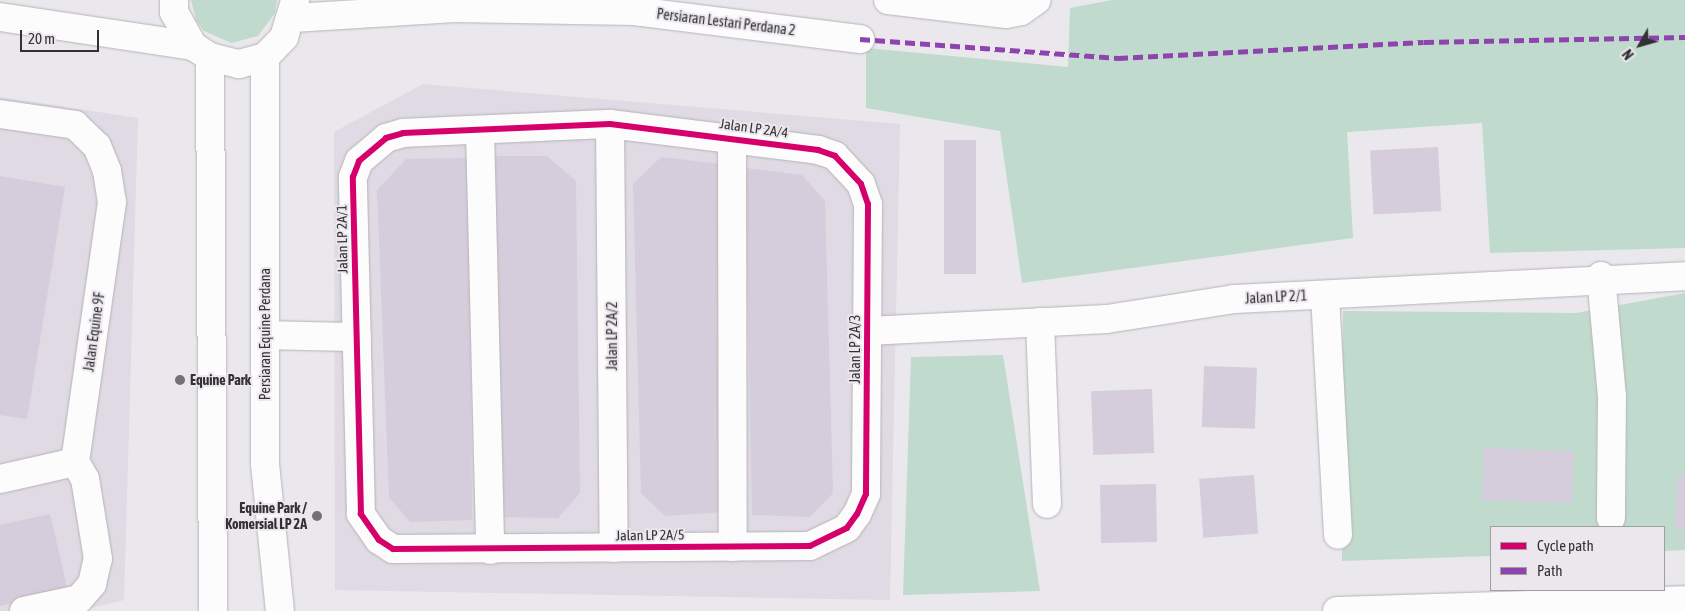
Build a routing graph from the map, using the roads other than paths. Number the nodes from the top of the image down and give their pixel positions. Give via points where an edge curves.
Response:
1 (174, 0) edge
2 (888, 0) edge
3 (1037, 0) edge
4 (294, 9) edge
5 (0, 17) edge
6 (860, 39) dead end
7 (201, 52) junction
8 (265, 57) junction
9 (0, 114) edge
10 (610, 124) junction
11 (480, 130) junction
12 (732, 137) junction
13 (868, 204) joint
14 (1601, 276) junction
15 (1685, 276) edge
16 (1325, 295) junction
17 (1040, 322) junction
18 (868, 331) junction
19 (266, 335) junction
20 (357, 337) junction
21 (75, 462) junction
22 (0, 479) edge
23 (866, 494) joint
24 (1047, 504) dead end
25 (1611, 518) dead end
26 (1338, 535) dead end
27 (734, 547) junction
28 (614, 548) junction
29 (490, 550) junction
30 (410, 551) joint
31 (1685, 600) edge
32 (209, 605) edge
33 (24, 611) edge
34 (280, 611) edge
35 (1337, 611) edge

1 - 7 street via 174,12
2 - 3 street via 1006,14 1021,11
4 - 6 street, Persiaran Lestari Perdana 2 via 634,11
4 - 8 street via 284,37
5 - 7 street
7 - 8 street via 239,64
7 - 32 street
8 - 19 street, Persiaran Equine Perdana
9 - 21 street, Jalan Equine 9F via 75,125 97,146 112,202
10 - 11 street, Jalan LP 2A/1
10 - 12 street, Jalan LP 2A/4
10 - 28 street, Jalan LP 2A/2
11 - 20 street, Jalan LP 2A/1 via 403,133 386,138 359,161 353,177
11 - 29 street
12 - 13 street, Jalan LP 2A/4 via 835,156 861,184
12 - 27 street
13 - 18 street, Jalan LP 2A/3
14 - 15 street, Jalan LP 2/1
14 - 16 street, Jalan LP 2/1
14 - 25 street via 1612,396
16 - 17 street, Jalan LP 2/1 via 1234,300 1107,319
16 - 26 street
17 - 18 street, Jalan LP 2/1
17 - 24 street
18 - 23 street, Jalan LP 2A/3
19 - 20 street
19 - 34 street, Persiaran Equine Perdana via 265,464
20 - 30 street, Jalan LP 2A/1 via 361,514 379,540 393,549
21 - 22 street
21 - 33 street via 85,479 98,559 92,584 79,599
23 - 27 street, Jalan LP 2A/5 via 848,528 832,538 810,546
27 - 28 street, Jalan LP 2A/5
28 - 29 street, Jalan LP 2A/5
29 - 30 street, Jalan LP 2A/5
31 - 35 street

